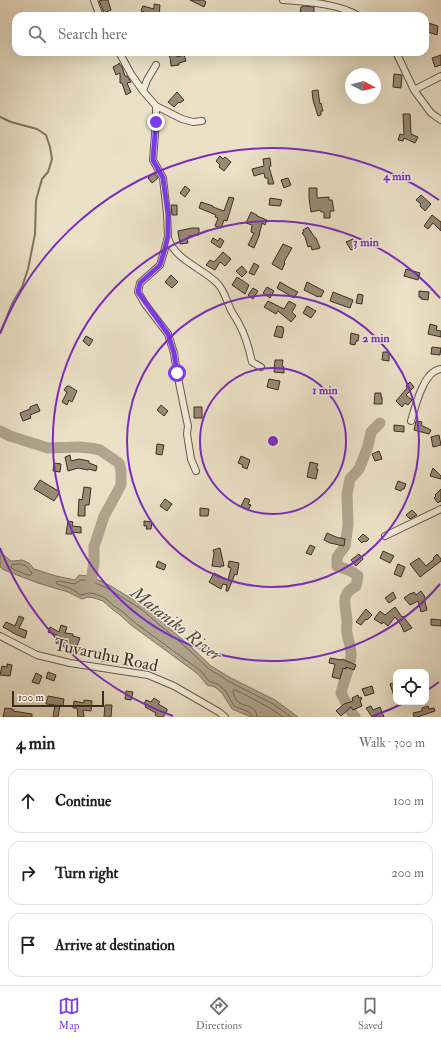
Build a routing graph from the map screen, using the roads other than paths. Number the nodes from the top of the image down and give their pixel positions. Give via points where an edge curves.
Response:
1 (94, 0) edge
2 (283, 0) edge
3 (98, 12) edge
4 (352, 12) edge
5 (121, 56) edge
6 (398, 56) edge
7 (156, 66) dead end
8 (441, 76) edge
9 (414, 90) junction
10 (143, 91) junction
11 (156, 106) junction
12 (441, 120) edge
13 (202, 121) dead end
14 (168, 236) junction
15 (260, 368) dead end
16 (441, 369) edge
17 (411, 421) dead end
18 (196, 471) dead end
19 (441, 509) edge
20 (385, 536) dead end
21 (0, 636) edge
22 (225, 717) edge

1 - 3 street
2 - 4 street via 323,4
5 - 10 street
6 - 9 street
7 - 10 street
8 - 9 street
9 - 12 street via 431,113
10 - 11 street
11 - 13 street via 182,119
11 - 14 street via 153,160 163,178
14 - 15 street via 170,245 210,277 223,291 246,338 252,362
14 - 18 street via 160,265 140,283 138,292 168,334 188,426 191,459
16 - 17 street via 434,371 425,382
19 - 20 street
21 - 22 street, Tuvaruhu Road via 37,655 70,664 148,675 174,686

